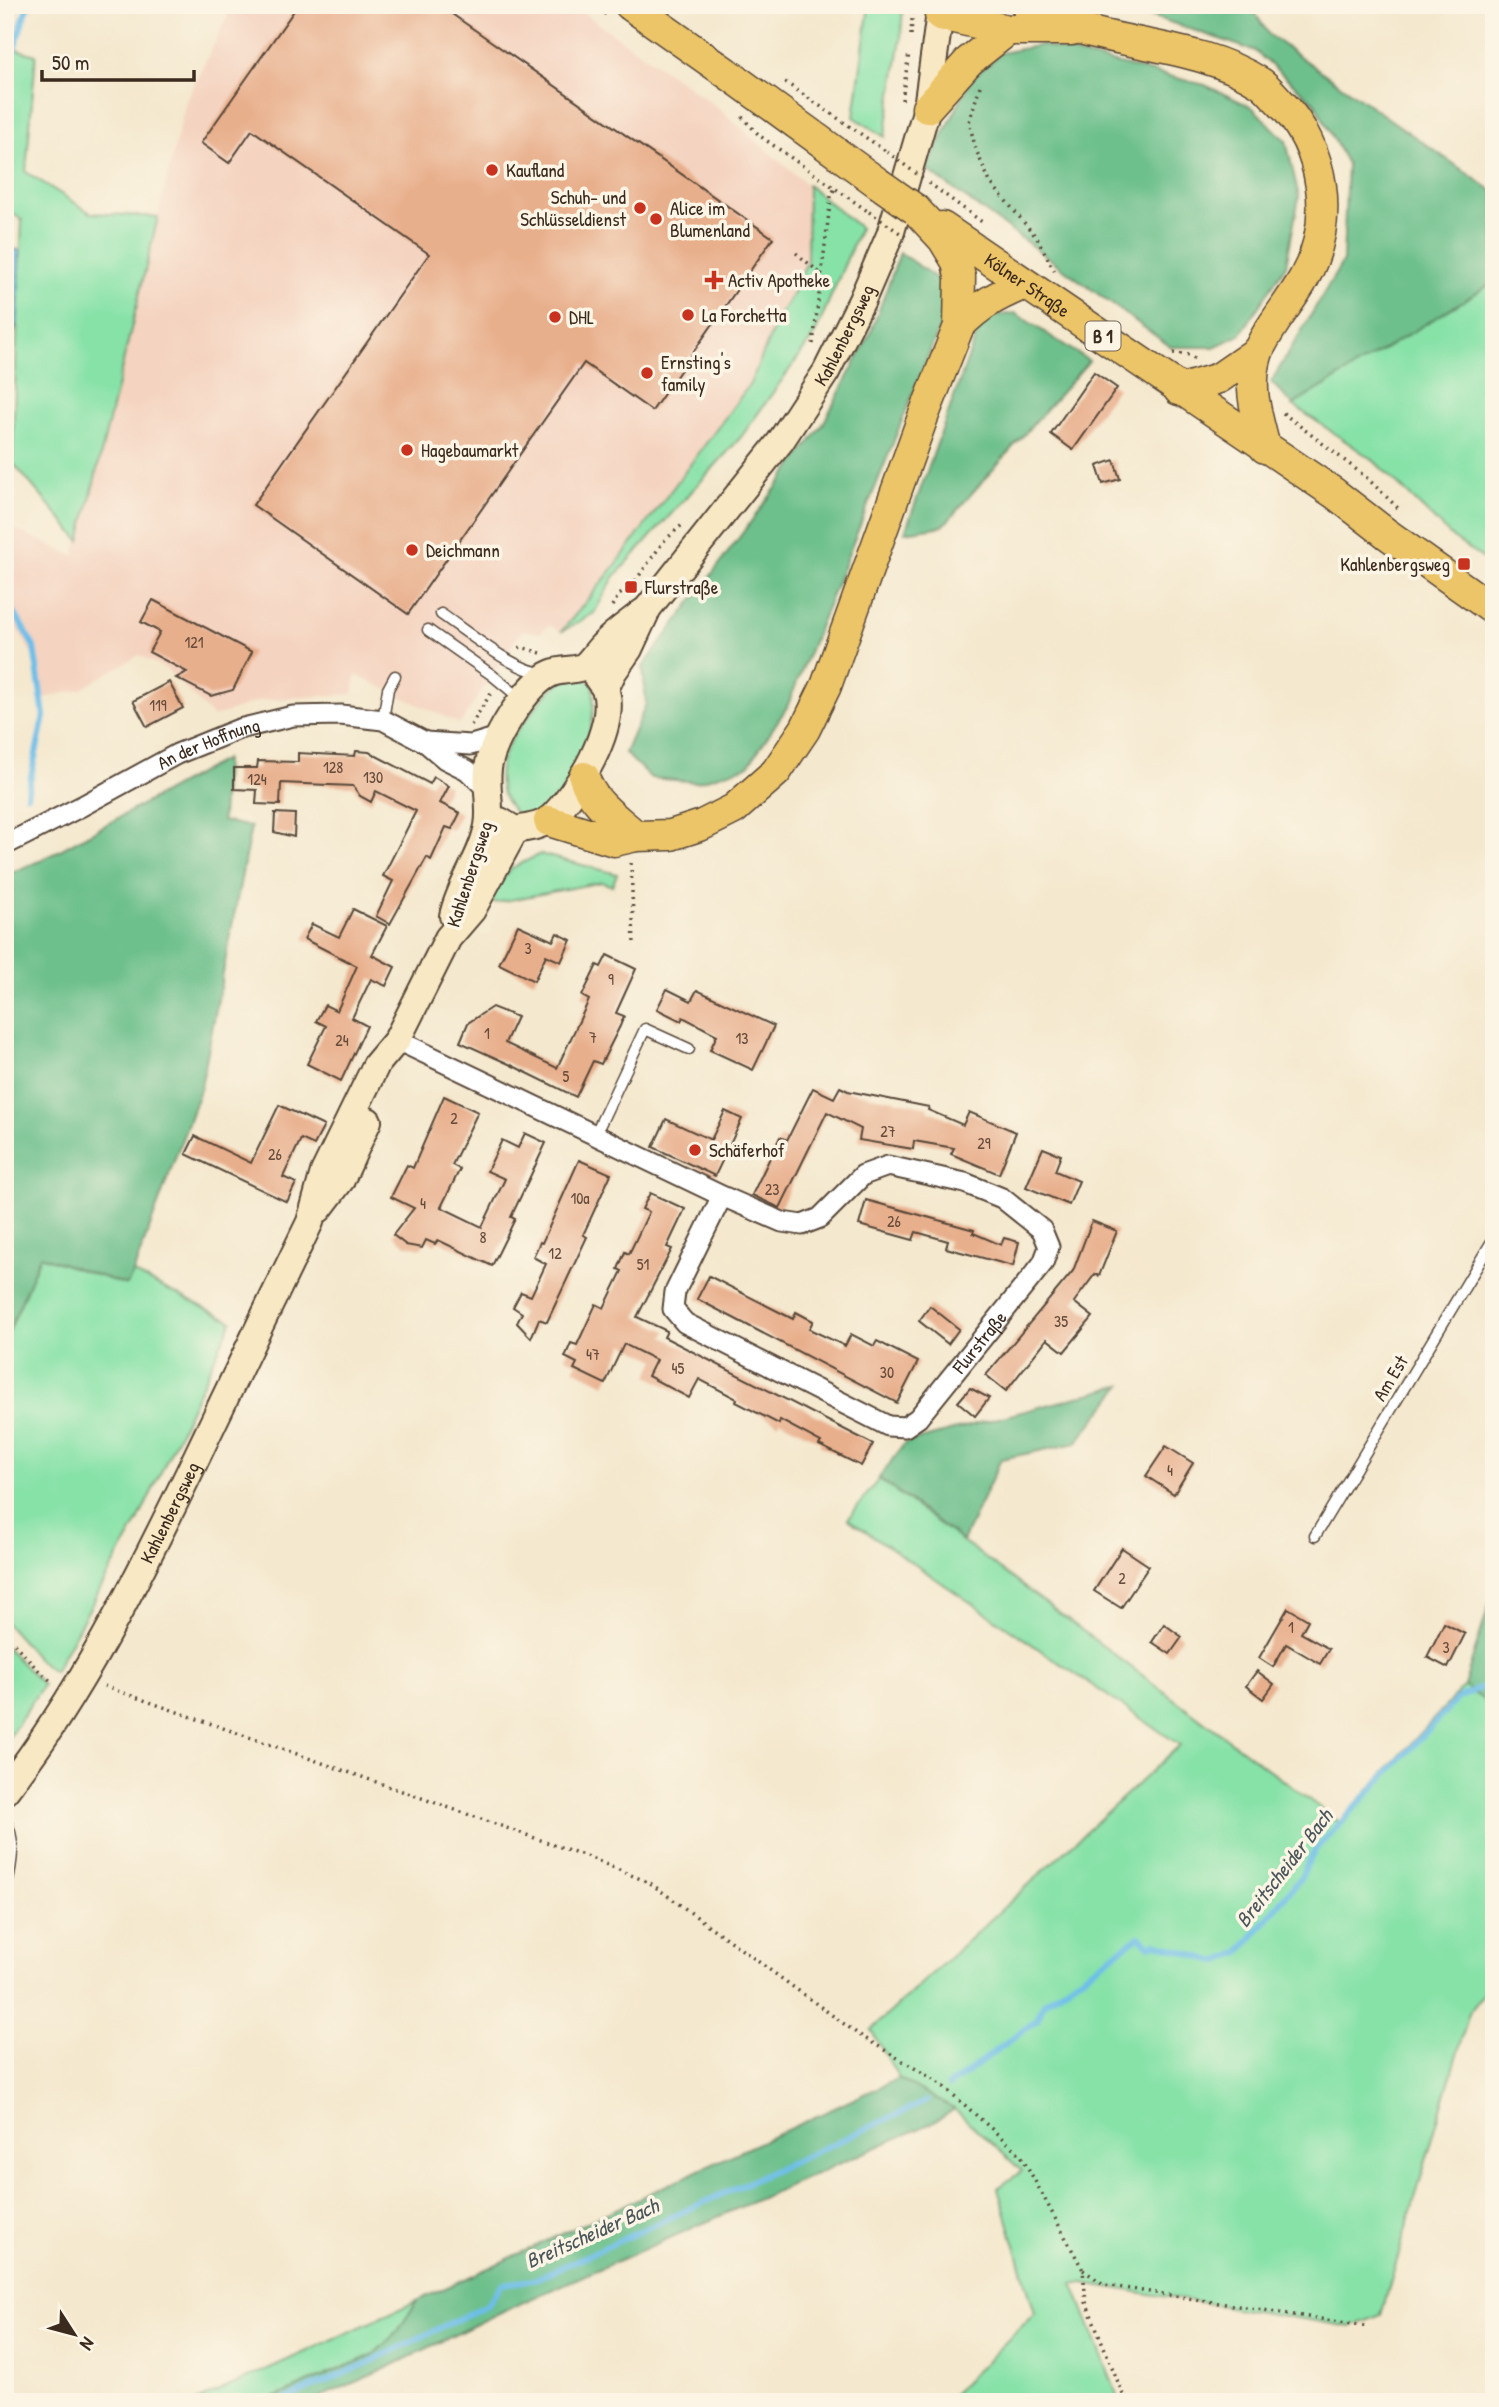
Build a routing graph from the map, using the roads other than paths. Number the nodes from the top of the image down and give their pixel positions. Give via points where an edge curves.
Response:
1 (630, 5) edge
2 (1026, 5) edge
3 (931, 9) edge
4 (1008, 30) junction
5 (1083, 30) junction
6 (914, 108) junction
7 (910, 223) junction
8 (1025, 284) junction
9 (959, 326) junction
10 (1258, 351) junction
11 (1179, 390) junction
12 (1265, 448) junction
13 (648, 608) junction
14 (1494, 610) edge
15 (441, 614) dead end
16 (428, 630) dead end
17 (583, 667) junction
18 (550, 673) junction
19 (395, 676) dead end
20 (605, 689) junction
21 (522, 702) junction
22 (383, 720) junction
23 (498, 737) junction
24 (425, 742) junction
25 (584, 776) junction
26 (488, 799) junction
27 (549, 821) junction
28 (515, 830) junction
29 (636, 836) junction
30 (5, 845) edge
31 (448, 938) junction
32 (397, 1040) junction
33 (689, 1049) dead end
34 (594, 1135) junction
35 (722, 1196) junction
36 (1494, 1238) edge
37 (1315, 1536) dead end
38 (5, 1791) edge
39 (5, 1819) edge
40 (5, 1894) edge

1 - 7 main road, Kölner Straße / B 1, bridge via 881,185
2 - 5 main road
3 - 4 main road
3 - 6 main road, Kahlenbergsweg
4 - 5 main road
4 - 6 main road
5 - 10 main road via 1225,65 1263,85 1295,117 1313,152 1322,189 1320,236 1306,276
6 - 13 main road, Kahlenbergsweg via 890,235 826,373 780,442
7 - 8 main road, Kölner Straße / B 1
7 - 9 main road via 943,239 957,262
8 - 9 main road via 977,307
8 - 11 main road, Kölner Straße / B 1
9 - 29 main road via 806,729 776,772 734,809 671,835
10 - 11 main road via 1219,378
10 - 12 main road via 1252,398
11 - 12 main road, Kölner Straße / B 1
12 - 14 main road, Kölner Straße / B 1
13 - 17 main road, Kahlenbergsweg
13 - 20 main road, Kahlenbergsweg
15 - 18 lane via 531,672
16 - 21 lane via 492,674
17 - 18 main road
17 - 20 main road
18 - 21 main road, Kahlenbergsweg
19 - 22 lane
20 - 25 main road, Kahlenbergsweg via 605,723
21 - 23 main road, Kahlenbergsweg
22 - 24 street, An der Hoffnung
22 - 30 street, An der Hoffnung via 293,716 239,729 177,754
23 - 24 street, An der Hoffnung via 471,745
23 - 26 main road, Kahlenbergsweg via 489,763
24 - 26 street, An der Hoffnung via 467,770
25 - 27 main road, Kahlenbergsweg
25 - 29 main road via 598,804
26 - 28 main road, Kahlenbergsweg via 498,819
26 - 31 main road, Kahlenbergsweg via 484,842 456,902
27 - 28 main road, Kahlenbergsweg
27 - 29 main road via 614,841
28 - 31 main road, Kahlenbergsweg via 471,910
31 - 32 main road, Kahlenbergsweg
32 - 34 street, Flurstraße
32 - 38 main road, Kahlenbergsweg via 390,1075 341,1180 310,1222 149,1555 76,1688
33 - 34 lane via 645,1029
34 - 35 street, Flurstraße
35 - 35 street, Flurstraße via 675,1292 673,1309 685,1323 888,1426 905,1427 918,1418 1044,1263 1049,1247 1042,1230 1002,1198 965,1182 888,1167 863,1175 820,1218 802,1225 782,1222
36 - 37 lane, Am Est
39 - 40 lane via 13,1855

